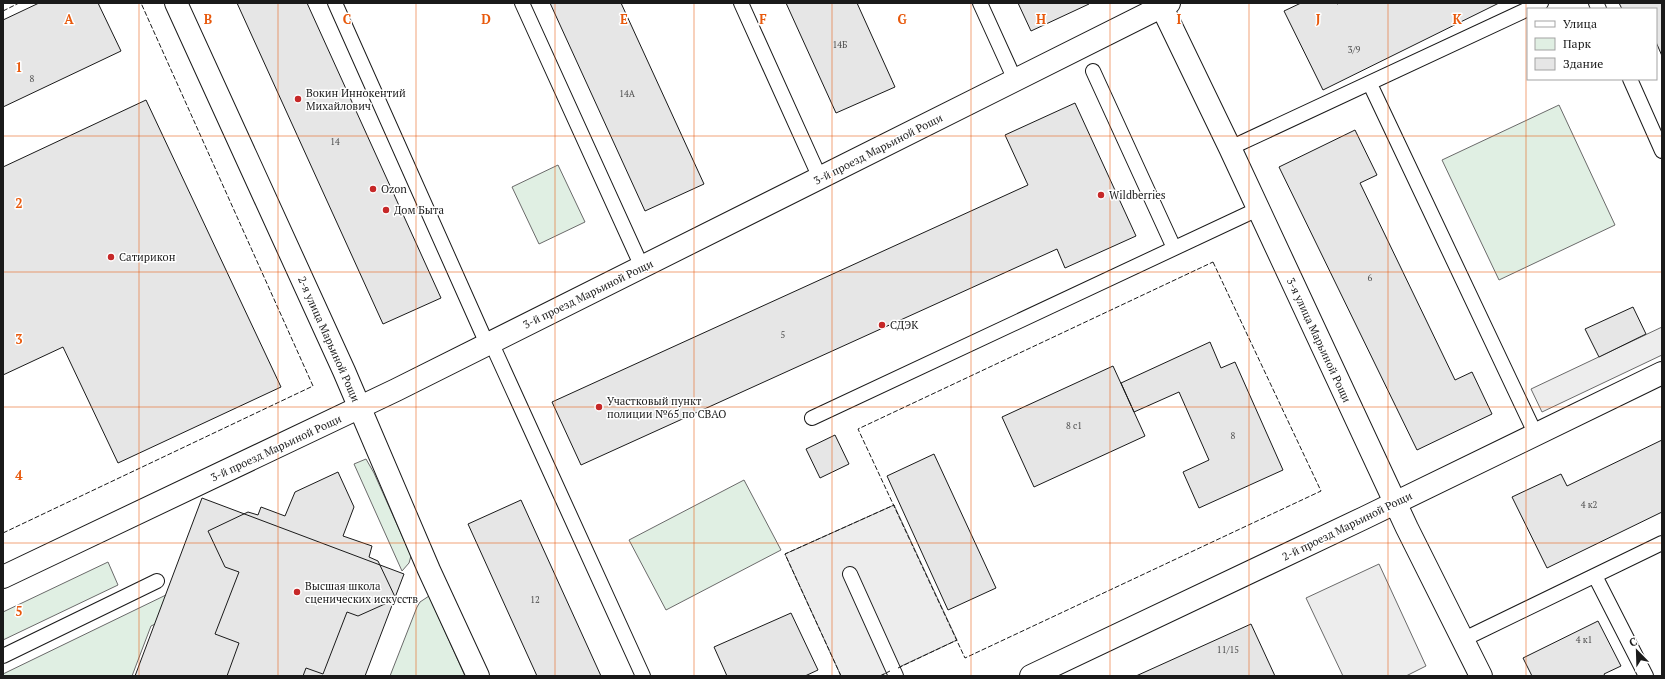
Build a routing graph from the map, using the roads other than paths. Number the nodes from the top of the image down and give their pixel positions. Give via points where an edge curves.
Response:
1 (176, 3) edge
2 (335, 3) edge
3 (522, 3) edge
4 (741, 3) edge
5 (980, 3) edge
6 (1541, 3) edge
7 (1163, 4) edge
8 (1530, 8) edge
9 (1527, 9) edge
10 (1093, 71) dead end
11 (1015, 80) junction
12 (1630, 80) edge
13 (1370, 84) junction
14 (1230, 148) junction
15 (1662, 150) edge
16 (820, 178) junction
17 (1258, 209) junction
18 (1174, 248) junction
19 (642, 267) junction
20 (489, 343) junction
21 (1662, 373) edge
22 (360, 407) junction
23 (812, 418) dead end
24 (1536, 435) junction
25 (1395, 503) junction
26 (1662, 543) edge
27 (850, 574) dead end
28 (1595, 576) junction
29 (3, 577) edge
30 (157, 581) dead end
31 (1462, 640) junction
32 (3, 656) edge
33 (478, 676) edge
34 (643, 676) edge
35 (896, 676) edge
36 (1031, 676) edge
37 (1481, 676) edge
38 (1646, 676) edge

1 - 22 street, 2-я улица Марьиной Рощи
2 - 20 lane
3 - 19 lane
4 - 16 lane
5 - 11 lane
6 - 8 lane
7 - 11 street, 3-й проезд Марьиной Рощи
7 - 14 street, 3-я улица Марьиной Рощи
9 - 13 lane
10 - 18 lane
11 - 16 street, 3-й проезд Марьиной Рощи
12 - 15 lane
13 - 14 lane
13 - 24 lane
14 - 17 street, 3-я улица Марьиной Рощи
16 - 19 street, 3-й проезд Марьиной Рощи
17 - 18 lane
17 - 25 street, 3-я улица Марьиной Рощи
18 - 23 lane
19 - 20 street, 3-й проезд Марьиной Рощи
20 - 22 street, 3-й проезд Марьиной Рощи
20 - 34 lane
21 - 24 street, 2-й проезд Марьиной Рощи
22 - 29 street, 3-й проезд Марьиной Рощи
22 - 33 street, 2-я улица Марьиной Рощи via 429,570
24 - 25 street, 2-й проезд Марьиной Рощи
25 - 31 street, 3-я улица Марьиной Рощи
25 - 36 street, 2-й проезд Марьиной Рощи
26 - 28 lane
27 - 35 lane
28 - 31 lane
28 - 38 lane
30 - 32 lane
31 - 37 street, 3-я улица Марьиной Рощи

